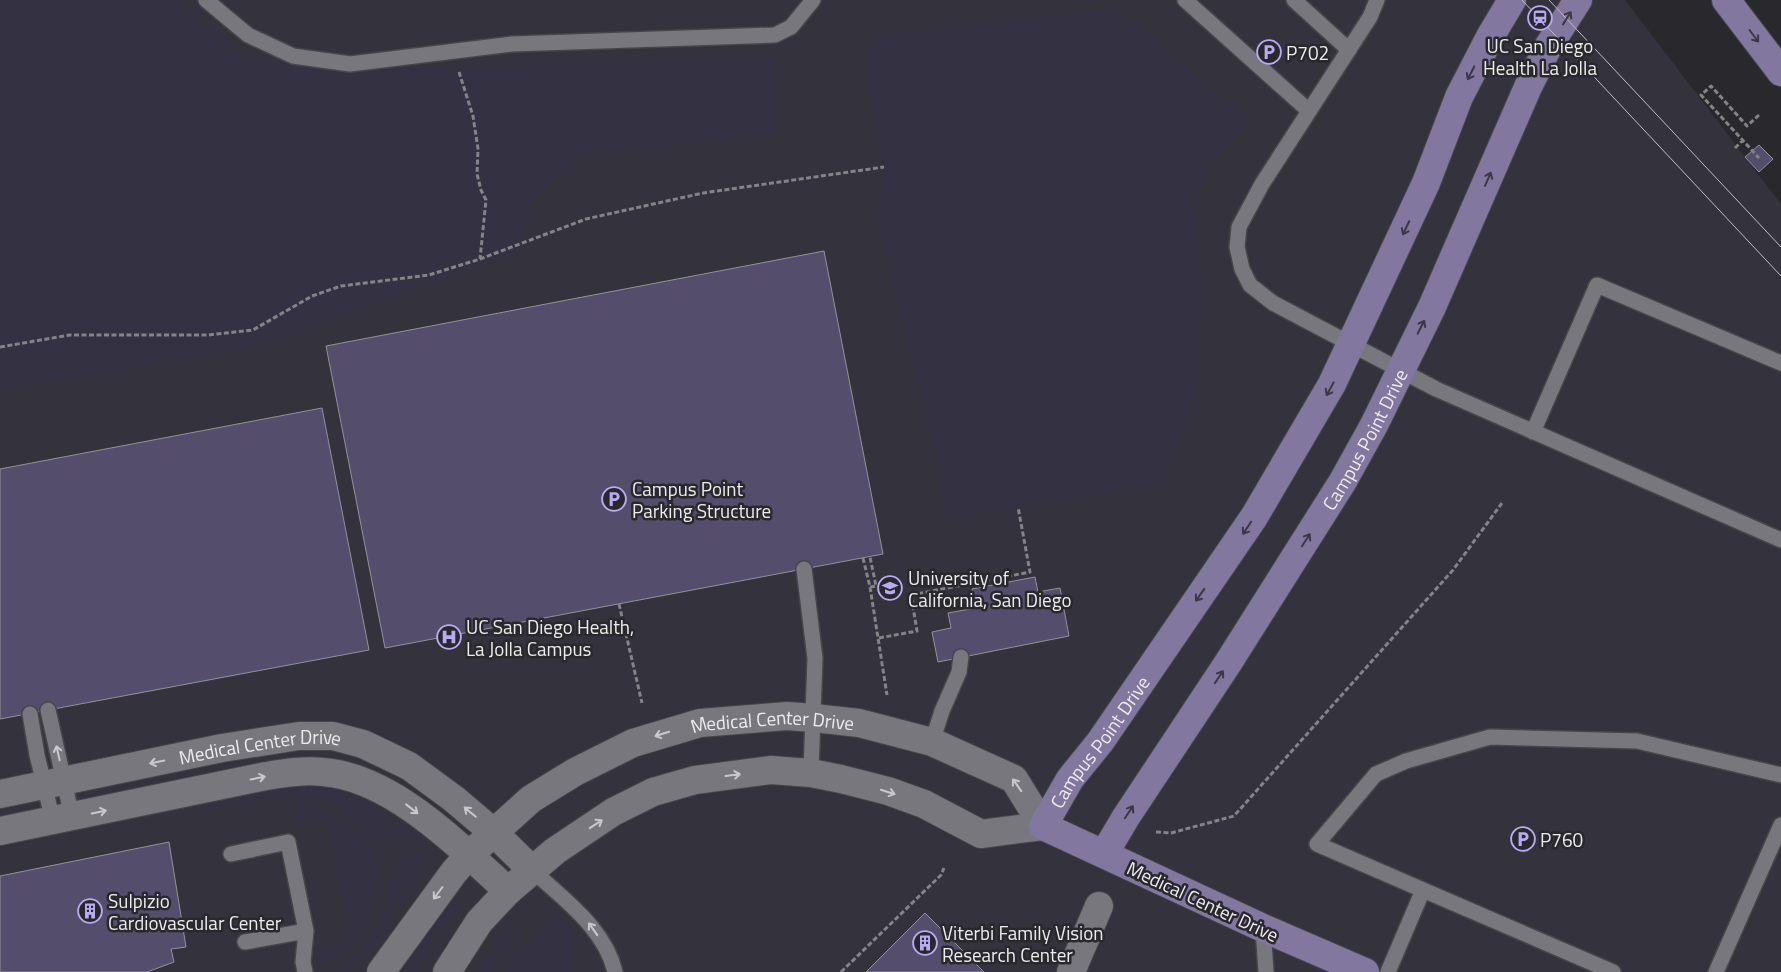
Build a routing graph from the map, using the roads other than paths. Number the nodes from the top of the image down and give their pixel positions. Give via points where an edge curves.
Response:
1 (206, 0) edge
2 (813, 0) edge
3 (1186, 0) edge
4 (1294, 0) edge
5 (1377, 0) edge
6 (1512, 0) edge
7 (1578, 0) edge
8 (1726, 0) edge
9 (1349, 50) junction
10 (1781, 72) edge
11 (1309, 111) junction
12 (1351, 345) junction
13 (1781, 363) edge
14 (1400, 371) junction
15 (1533, 432) junction
16 (1781, 540) edge
17 (804, 569) dead end
18 (962, 657) dead end
19 (48, 710) dead end
20 (30, 714) dead end
21 (814, 718) junction
22 (932, 742) junction
23 (810, 773) junction
24 (1781, 775) edge
25 (54, 784) junction
26 (0, 794) edge
27 (63, 819) junction
28 (1781, 825) edge
29 (1043, 826) junction
30 (0, 831) edge
31 (494, 833) junction
32 (231, 854) dead end
33 (1104, 854) junction
34 (469, 855) junction
35 (531, 869) junction
36 (1423, 890) junction
37 (508, 891) junction
38 (1099, 906) dead end
39 (1263, 928) junction
40 (306, 931) junction
41 (245, 942) dead end
42 (305, 972) edge
43 (381, 972) edge
44 (447, 972) edge
45 (615, 972) edge
46 (1071, 972) edge
47 (1266, 972) edge
48 (1365, 972) edge
49 (1388, 972) edge
50 (1613, 972) edge
51 (1716, 972) edge

1 - 2 lane via 248,35 292,56 350,64 512,44 775,36 790,27
3 - 11 lane
4 - 9 lane
5 - 9 lane
6 -> 12 street, Campus Point Drive via 1459,96 1426,183
14 -> 7 street, Campus Point Drive via 1432,307 1528,87 1548,47
8 -> 10 street
9 - 11 lane
11 - 12 lane via 1239,227 1237,247 1250,285 1272,303
12 - 14 lane
12 -> 29 street, Campus Point Drive via 1332,384 1254,516 1105,734 1070,779
13 - 15 lane via 1598,286
14 - 15 lane
33 -> 14 street, Campus Point Drive via 1323,515
15 - 16 lane
17 - 21 lane via 815,658
18 - 22 lane
25 -> 19 lane
20 - 25 lane
21 - 22 street, Medical Center Drive via 859,723
21 - 23 lane
21 -> 31 street, Medical Center Drive via 787,716 700,723 633,743 531,799
29 -> 22 street, Medical Center Drive via 1014,779
23 -> 29 street via 888,791 924,804 981,834
35 -> 23 street via 613,812 653,792 694,780 771,770
24 - 36 lane via 1637,741 1490,737 1406,761 1376,774 1317,844
25 - 26 street, Medical Center Drive
25 - 27 lane
25 - 27 lane
31 -> 25 street, Medical Center Drive via 409,766 363,744 333,736 299,736 231,747
27 - 30 street, Medical Center Drive
27 -> 34 street, Medical Center Drive via 266,776 324,772 366,782 404,802
28 - 51 lane
29 - 33 street, Medical Center Drive
31 - 34 street, Medical Center Drive
31 - 35 street, Medical Center Drive
32 - 40 lane via 288,842
33 - 39 street, Medical Center Drive
34 - 37 street, Medical Center Drive
34 -> 43 street, Medical Center Drive
35 - 37 street
45 -> 35 lane via 611,958 591,925
36 - 49 lane
36 - 50 lane
37 - 44 street via 479,922
38 - 46 street
39 - 47 lane
39 - 48 street, Medical Center Drive
40 - 41 lane
40 - 42 lane

